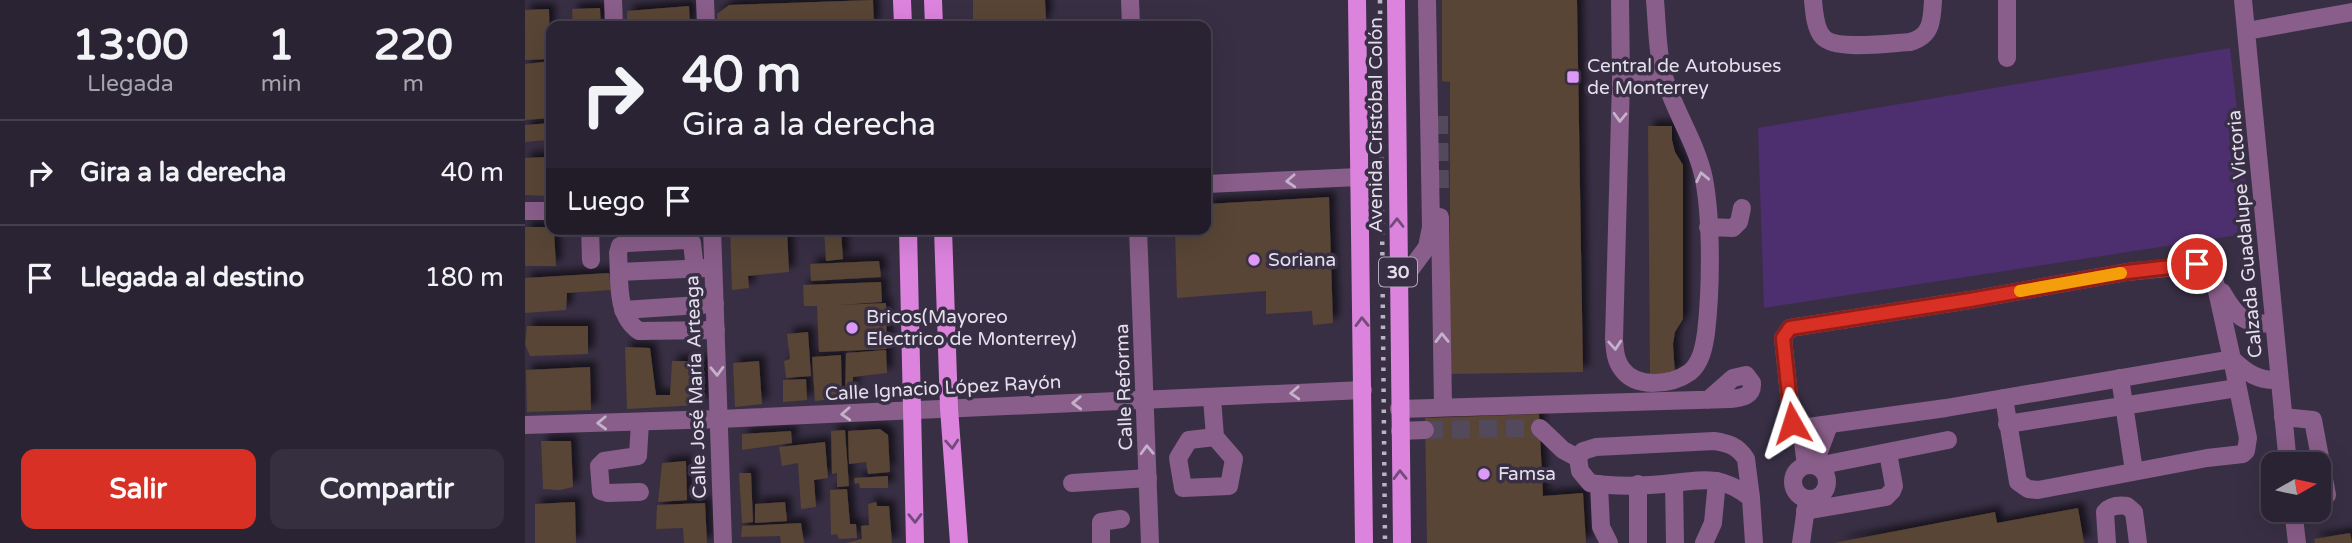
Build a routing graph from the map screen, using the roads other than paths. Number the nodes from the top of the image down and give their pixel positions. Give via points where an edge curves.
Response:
1 (613, 0) edge
2 (705, 0) edge
3 (902, 0) edge
4 (933, 0) edge
5 (1130, 0) edge
6 (1357, 0) edge
7 (1396, 0) edge
8 (1427, 0) edge
9 (1437, 0) edge
10 (1620, 0) edge
11 (1655, 0) edge
12 (1813, 0) edge
13 (1933, 0) edge
14 (2007, 0) edge
15 (2243, 0) edge
16 (2352, 12) edge
17 (614, 21) edge
18 (706, 21) edge
19 (903, 21) edge
20 (934, 21) edge
21 (1131, 21) edge
22 (2247, 31) junction
23 (2007, 58) dead end
24 (1662, 70) junction
25 (1621, 80) junction
26 (1439, 116) tunnel mouth
27 (1359, 177) junction
28 (1211, 184) edge
29 (1440, 195) tunnel mouth
30 (1742, 208) dead end
31 (525, 211) edge
32 (546, 211) edge
33 (1708, 227) junction
34 (590, 235) edge
35 (712, 235) edge
36 (908, 235) edge
37 (943, 235) edge
38 (1138, 235) edge
39 (591, 260) dead end
40 (713, 268) junction
41 (695, 269) junction
42 (619, 272) junction
43 (2215, 282) junction
44 (1399, 285) junction
45 (715, 304) junction
46 (623, 310) junction
47 (2273, 323) junction
48 (716, 330) junction
49 (2232, 359) junction
50 (2120, 378) junction
51 (2279, 380) junction
52 (2237, 388) junction
53 (1363, 390) junction
54 (1212, 398) junction
55 (2004, 398) junction
56 (1708, 400) dead end
57 (1145, 401) junction
58 (1443, 406) junction
59 (2124, 406) junction
60 (949, 408) junction
61 (1399, 409) junction
62 (914, 411) junction
63 (2283, 417) junction
64 (719, 419) junction
65 (640, 422) junction
66 (2007, 424) junction
67 (525, 425) edge
68 (1829, 425) junction
69 (1540, 428) tunnel mouth
70 (1801, 428) junction
71 (1425, 430) tunnel mouth
72 (1400, 431) junction
73 (1215, 437) dead end
74 (1948, 440) dead end
75 (2287, 452) edge
76 (2319, 452) edge
77 (1888, 453) junction
78 (1578, 458) junction
79 (1813, 466) junction
80 (2134, 471) junction
81 (1148, 478) junction
82 (1717, 481) junction
83 (1072, 483) dead end
84 (1674, 483) junction
85 (1599, 484) junction
86 (1638, 484) junction
87 (640, 492) dead end
88 (1751, 498) junction
89 (1806, 505) junction
90 (1121, 519) dead end
91 (2298, 522) edge
92 (723, 543) edge
93 (915, 543) edge
94 (959, 543) edge
95 (1101, 543) edge
96 (1150, 543) edge
97 (1364, 543) edge
98 (1402, 543) edge
99 (1609, 543) edge
100 (1638, 543) edge
101 (1675, 543) edge
102 (1704, 543) edge
103 (1753, 543) edge
104 (1801, 543) edge
105 (2107, 543) edge
106 (2138, 543) edge
107 (2297, 543) edge

1 - 17 street
2 - 18 street
3 - 19 main road
4 - 20 main road
5 - 21 street
6 - 27 main road, Avenida Cristóbal Colón / 30
44 -> 7 main road, Avenida Cristóbal Colón / 30
8 - 44 street via 1431,227 1427,247
9 - 26 street
10 - 25 street
11 - 24 street
12 - 13 street via 1820,36 1841,45 1919,40 1931,24
14 - 23 street
15 - 22 street, Calzada Guadalupe Victoria
16 - 22 street
22 - 47 street, Calzada Guadalupe Victoria
24 - 25 street
33 -> 24 street via 1704,178 1696,150
25 -> 33 street via 1614,339 1616,360 1634,380 1663,383 1678,378 1692,371 1701,357 1708,303
27 -> 28 street
53 -> 27 main road, Avenida Cristóbal Colón / 30
58 -> 29 street
30 - 33 street via 1734,228
31 - 32 street
34 - 39 street
35 - 40 street, Calle José María Arteaga
36 - 62 main road
37 - 60 main road
38 - 57 street, Calle Reforma
40 - 41 street
40 - 45 street, Calle José María Arteaga
41 - 42 street
41 - 42 street via 692,243 686,240 620,246
42 - 46 street
43 - 47 street via 2244,320
43 - 49 street
43 - 70 street via 2210,266 2175,266 1790,328 1783,338 1792,423
44 - 61 main road, Avenida Cristóbal Colón / 30
45 - 46 street
45 - 48 street, Calle José María Arteaga
46 - 48 street via 639,331
47 - 51 street, Calzada Guadalupe Victoria
48 -> 64 street, Calle José María Arteaga
49 - 50 street
49 - 51 street via 2259,379
49 - 52 street
50 - 55 street
50 - 59 street
51 - 63 street, Calzada Guadalupe Victoria
52 - 59 street
52 - 80 street via 2248,438 2243,454
53 -> 54 street, Calle Ignacio López Rayón
53 - 97 main road, Avenida Cristóbal Colón / 30
54 - 57 street, Calle Ignacio López Rayón
54 - 73 street
55 - 66 street
55 - 68 street
56 - 58 street
57 -> 60 street, Calle Ignacio López Rayón
81 -> 57 street, Calle Reforma
58 - 61 street
59 - 66 street
59 - 80 street
60 - 62 street, Calle Ignacio López Rayón
60 -> 94 main road
61 - 72 main road, Avenida Cristóbal Colón / 30
62 -> 64 street, Calle Ignacio López Rayón
62 -> 93 main road
63 - 75 street, Calzada Guadalupe Victoria
63 - 76 street via 2313,420
64 - 65 street, Calle Ignacio López Rayón
64 - 92 street, Calle José María Arteaga
65 -> 67 street, Calle Ignacio López Rayón
65 - 87 street via 638,456 604,461 599,466 601,491
66 - 80 street via 2015,475 2028,489
68 - 70 street
68 - 79 street
69 - 78 street
70 - 79 street
71 - 72 street
98 -> 72 main road, Avenida Cristóbal Colón / 30
74 - 77 street
77 - 79 street
77 - 89 street via 1893,486 1886,497
78 - 85 street via 1580,471 1590,483
78 - 88 street via 1596,447 1727,443 1746,459
79 - 89 street via 1825,474 1827,484
79 - 89 street via 1797,471 1793,482
81 - 83 street
81 - 96 street, Calle Reforma
82 - 84 street
82 - 88 street
82 - 102 street via 1713,523
84 - 86 street
84 - 101 street
85 - 86 street
85 - 99 street via 1601,527
86 - 100 street
88 - 103 street
89 - 104 street
90 - 95 street via 1101,522
91 - 107 street
105 - 106 street via 2105,512 2119,505 2134,512

